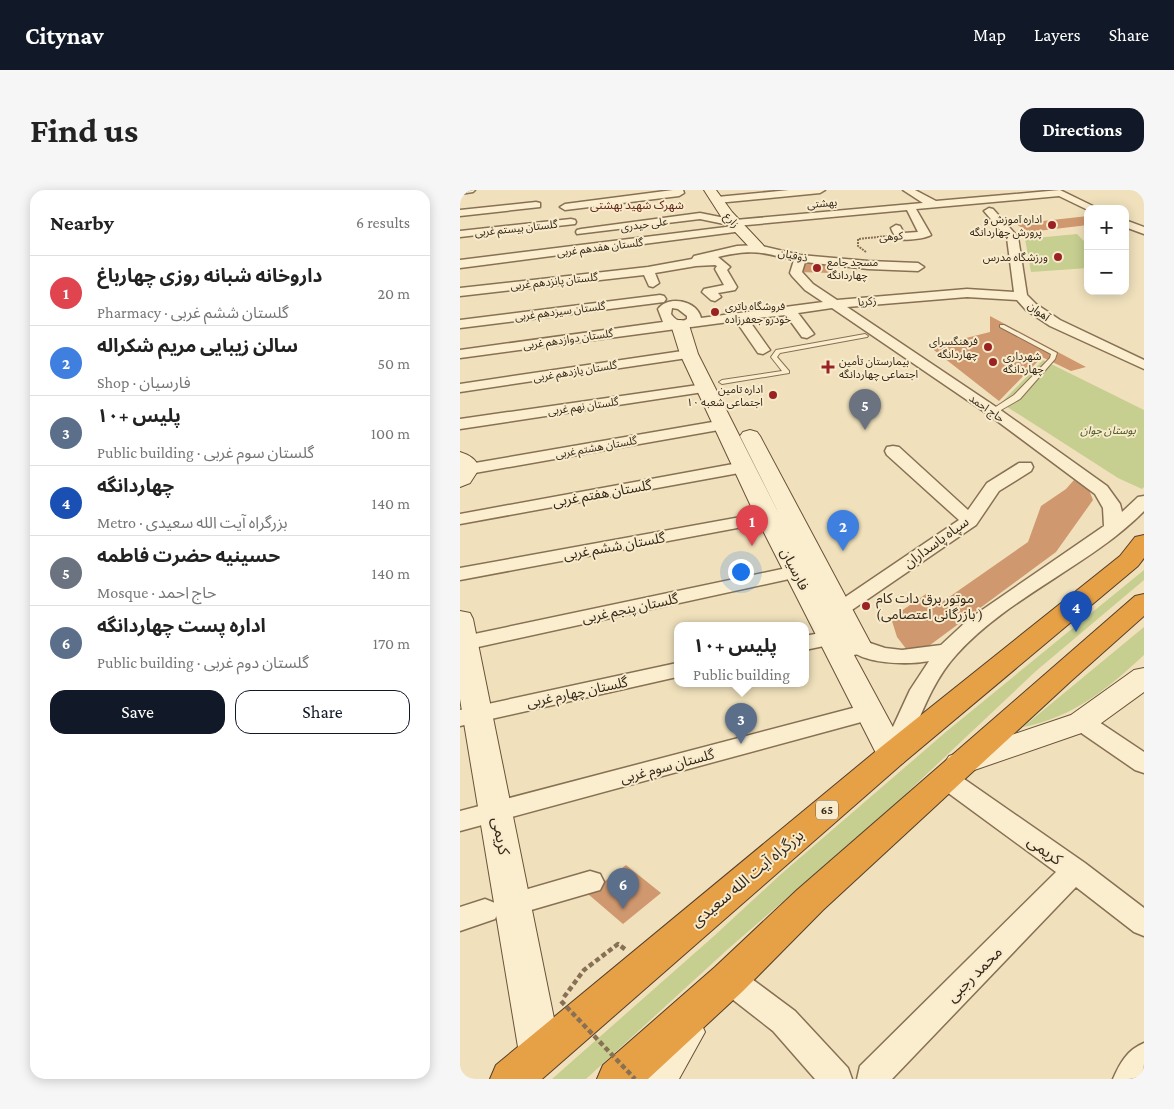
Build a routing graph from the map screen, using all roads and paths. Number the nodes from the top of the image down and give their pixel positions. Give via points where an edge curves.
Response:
1 (470, 190) edge
2 (592, 190) edge
3 (820, 190) edge
4 (908, 190) edge
5 (981, 190) edge
6 (460, 191) edge
7 (678, 192) edge
8 (1060, 192) edge
9 (713, 195) edge
10 (478, 199) dead end
11 (997, 199) junction
12 (870, 200) dead end
13 (460, 201) edge
14 (974, 201) junction
15 (605, 202) junction
16 (536, 205) dead end
17 (935, 205) junction
18 (1086, 205) edge
19 (910, 207) junction
20 (618, 210) dead end
21 (566, 211) junction
22 (989, 211) junction
23 (460, 213) edge
24 (734, 222) junction
25 (1129, 225) edge
26 (499, 230) junction
27 (1144, 231) edge
28 (582, 232) junction
29 (898, 232) joint
30 (460, 234) edge
31 (506, 242) dead end
32 (596, 243) junction
33 (758, 248) junction
34 (872, 257) dead end
35 (800, 258) junction
36 (717, 260) junction
37 (696, 262) junction
38 (460, 264) edge
39 (918, 267) dead end
40 (518, 271) junction
41 (648, 271) junction
42 (654, 284) junction
43 (460, 292) edge
44 (1022, 296) junction
45 (715, 297) dead end
46 (836, 304) junction
47 (789, 310) junction
48 (540, 314) junction
49 (683, 316) junction
50 (740, 317) junction
51 (460, 324) edge
52 (1002, 326) dead end
53 (807, 334) dead end
54 (864, 336) dead end
55 (555, 341) junction
56 (763, 350) dead end
57 (460, 354) edge
58 (689, 354) junction
59 (1144, 365) edge
60 (714, 385) junction
61 (460, 388) edge
62 (994, 412) junction
63 (460, 424) edge
64 (724, 426) junction
65 (894, 451) dead end
66 (744, 466) junction
67 (1025, 467) dead end
68 (463, 469) edge
69 (1144, 501) edge
70 (768, 517) junction
71 (460, 519) edge
72 (970, 521) junction
73 (1131, 527) edge
74 (796, 572) junction
75 (460, 574) edge
76 (1144, 602) edge
77 (839, 610) junction
78 (462, 635) edge
79 (809, 643) edge
80 (841, 644) junction
81 (948, 650) junction
82 (674, 671) edge
83 (1144, 677) edge
84 (868, 712) junction
85 (469, 716) edge
86 (1082, 722) junction
87 (892, 756) junction
88 (1144, 764) edge
89 (952, 771) junction
90 (496, 813) junction
91 (460, 821) edge
92 (1075, 871) junction
93 (590, 882) dead end
94 (486, 911) edge
95 (1144, 924) edge
96 (618, 944) dead end
97 (718, 989) junction
98 (540, 1053) junction
99 (1144, 1058) edge
100 (872, 1077) dead end
101 (511, 1079) edge
102 (618, 1079) edge
103 (635, 1079) edge
104 (655, 1079) edge
105 (836, 1079) edge
106 (1129, 1079) edge

1 - 6 street
2 - 15 street
3 - 9 street
4 - 17 street
5 - 11 street
7 - 15 street
8 - 11 street, بهشتی
8 - 18 street
9 - 24 street, زارع
10 - 13 street
11 - 14 street, بهشتی
11 - 22 street
12 - 24 street
14 - 17 street, بهشتی
14 - 22 street, آهوان
15 - 21 street
16 - 23 street
17 - 19 street, بهشتی
19 - 24 street, بهشتی
19 - 29 street, کوهی via 925,235
20 - 21 street
21 - 26 street, گلستان بیستم غربی
21 - 28 street
22 - 44 street, آهوان via 1012,237
24 - 28 street, علی حیدری via 700,216
24 - 32 street, گلستان هفدهم غربی
24 - 33 street, زارع
25 - 27 street
26 - 30 street, گلستان بیستم غربی
26 - 31 street
28 - 32 street
29 - 34 path, کوهی via 858,239 858,246
32 - 40 street, گلستان هفدهم غربی
33 - 35 street, ذوقیان
33 - 36 street
33 - 37 street via 698,258
35 - 39 street, ذوقیان
35 - 46 street, حاج احمد via 796,273 809,287
36 - 37 street
36 - 45 street via 724,266 720,269 731,287 708,292
37 - 41 street
38 - 40 street, گلستان هفدهم غربی
40 - 41 street, گلستان پانزدهم غربی
40 - 43 street, گلستان پانزدهم غربی
40 - 48 street
41 - 42 street, فارسیان
42 - 49 street, فارسیان
42 - 49 street, فارسیان
44 - 46 street, زکریا via 948,294
44 - 59 street, آهوان via 1031,307 1055,323
46 - 47 street, زکریا
46 - 62 street, حاج احمد
47 - 50 street, زکریا
47 - 53 street
48 - 49 street, گلستان سیزدهم غربی
48 - 51 street, گلستان سیزدهم غربی
48 - 55 street
49 - 50 street, زکریا
49 - 55 street, گلستان دوازدهم غربی
49 - 58 street, فارسیان
49 - 60 street, فارسیان
50 - 56 street
52 - 62 lane via 1054,353 1054,358 1024,390
54 - 60 lane via 778,351 774,357 787,372
55 - 57 street, گلستان دوازدهم غربی
58 - 60 street, فارسیان
58 - 61 street, گلستان یازدهم غربی
60 - 63 street, گلستان نهم غربی
60 - 64 street, فارسیان
60 - 77 street, فارسیان
62 - 73 street, حاج احمد via 1101,490 1115,513
64 - 66 street, فارسیان
64 - 68 street, گلستان هشتم غربی
65 - 72 street
66 - 70 street, فارسیان
66 - 71 street, گلستان هفتم غربی
67 - 72 street, سپاه پاسداران via 993,487
69 - 73 street
70 - 74 street, فارسیان
70 - 75 street, گلستان ششم غربی
72 - 77 street, سپاه پاسداران
73 - 81 street via 976,624
73 - 87 highway, بزرگراه آیت الله سعیدی / 65 via 1129,561
74 - 78 street, گلستان پنجم غربی
74 - 80 street, فارسیان
76 - 89 highway
77 - 80 street, فارسیان
78 - 85 street, کریمی
79 - 80 street
80 - 81 street via 898,658 915,658
80 - 84 street, فارسیان
81 - 87 street via 921,690
82 - 85 street, گلستان چهارم غربی
83 - 86 street
84 - 87 street, فارسیان
84 - 90 street, گلستان سوم غربی
85 - 90 street, کریمی
86 - 88 street
86 - 89 street
87 - 98 highway, بزرگراه آیت الله سعیدی / 65
89 - 92 street, کریمی
89 - 97 highway
90 - 91 street, گلستان سوم غربی
90 - 94 street, کریمی
92 - 95 street, کریمی
92 - 100 street, محمد رجبی
93 - 94 street
94 - 98 street, کریمی
96 - 103 path, bridge via 577,977 561,1001
97 - 102 highway
97 - 104 street
97 - 105 street via 784,1021
98 - 101 highway, بزرگراه آیت الله سعیدی / 65
99 - 106 street

